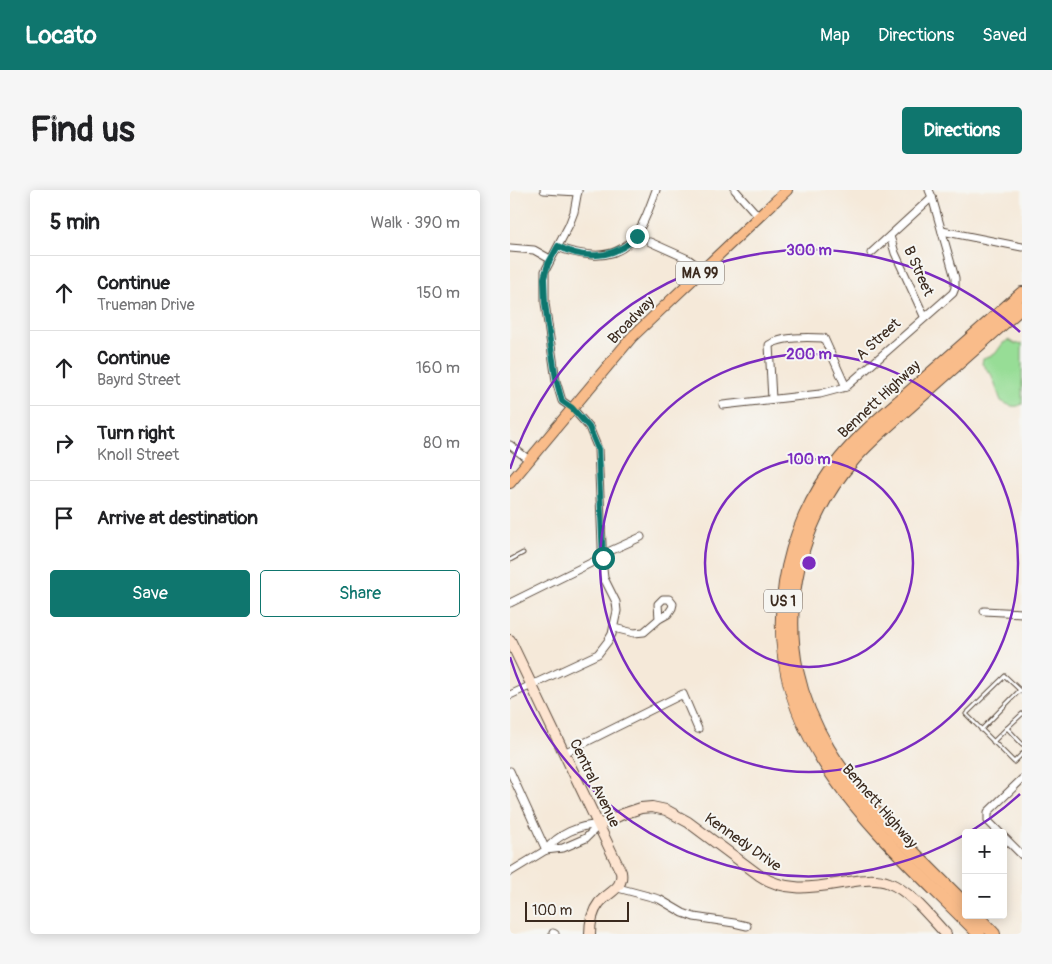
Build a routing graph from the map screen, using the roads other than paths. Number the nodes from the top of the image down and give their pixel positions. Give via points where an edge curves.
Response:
1 (544, 190) edge
2 (656, 190) edge
3 (735, 190) edge
4 (788, 190) edge
5 (578, 191) edge
6 (931, 193) edge
7 (759, 217) junction
8 (942, 231) junction
9 (890, 236) junction
10 (650, 242) dead end
11 (558, 246) junction
12 (1022, 246) edge
13 (510, 248) edge
14 (872, 253) dead end
15 (550, 259) junction
16 (703, 270) junction
17 (1022, 293) edge
18 (1022, 307) edge
19 (924, 316) junction
20 (846, 387) junction
21 (772, 399) junction
22 (723, 405) dead end
23 (572, 408) junction
24 (510, 444) edge
25 (529, 460) junction
26 (510, 483) edge
27 (641, 537) dead end
28 (523, 553) dead end
29 (603, 558) junction
30 (510, 560) edge
31 (510, 603) edge
32 (984, 612) dead end
33 (1022, 613) edge
34 (659, 619) dead end
35 (614, 628) junction
36 (510, 640) edge
37 (532, 685) junction
38 (1021, 691) edge
39 (510, 694) edge
40 (1022, 714) edge
41 (1007, 728) junction
42 (698, 729) dead end
43 (981, 730) junction
44 (994, 742) junction
45 (1022, 744) edge
46 (564, 753) junction
47 (1022, 754) edge
48 (510, 771) edge
49 (1022, 779) edge
50 (599, 825) junction
51 (996, 829) edge
52 (1007, 840) edge
53 (546, 850) junction
54 (1022, 855) edge
55 (510, 872) edge
56 (618, 888) junction
57 (962, 901) edge
58 (980, 919) edge
59 (747, 926) dead end
60 (590, 934) edge
61 (946, 934) edge
62 (979, 934) edge
63 (994, 934) edge

1 - 5 street
2 - 11 street via 637,236 626,246 604,255 574,253
3 - 7 street
4 - 7 main road, Broadway / MA 99
5 - 11 street via 572,219
6 - 8 street
6 - 9 street, B Street
7 - 16 main road, Broadway / MA 99
8 - 12 street
8 - 19 street, A Street via 956,288
9 - 14 street, B Street
9 - 19 street, B Street
10 - 16 street via 688,259
11 - 15 street
13 - 15 street via 534,250
15 - 23 street via 544,278 550,341 562,401
16 - 23 main road, Broadway / MA 99 via 632,337
17 - 62 highway, Bennett Highway / US 1 via 875,423 839,460 817,492 800,526 789,563 783,601 788,679 799,716 816,751 862,813
18 - 57 highway, Bennett Highway / US 1 via 871,441 845,469 813,524 800,560 794,598 793,636 798,674 809,711 825,745 870,806
19 - 20 street, A Street
20 - 21 street, A Street via 820,394
20 - 21 street via 824,338 774,341 769,345
21 - 22 street, A Street
23 - 25 main road, Broadway / MA 99
23 - 29 street via 589,427 598,449
24 - 25 street
25 - 26 main road, Broadway / MA 99
27 - 29 street via 610,551
28 - 30 lane
29 - 31 street
29 - 35 street via 604,578 618,611
32 - 33 street
34 - 35 street via 640,633
35 - 37 street via 598,654
36 - 37 street, Central Avenue
37 - 39 street
37 - 46 street, Central Avenue
38 - 43 lane
38 - 43 lane via 1005,676 966,714
40 - 41 lane
41 - 44 lane
41 - 45 lane
42 - 46 street via 683,694
43 - 44 lane
44 - 47 lane via 1014,762
46 - 50 street, Central Avenue
48 - 53 street
49 - 51 street via 988,812 988,821
50 - 53 street, Kennedy Drive via 583,839
50 - 53 street, Kennedy Drive via 570,832
50 - 56 street, Central Avenue via 621,872
50 - 61 street, Kennedy Drive via 641,808 666,810 688,822 752,870 786,887 806,888 862,880 894,885
52 - 54 street
53 - 55 street, Kennedy Drive
56 - 59 street via 659,898 691,917
56 - 60 street via 595,910
58 - 63 highway

